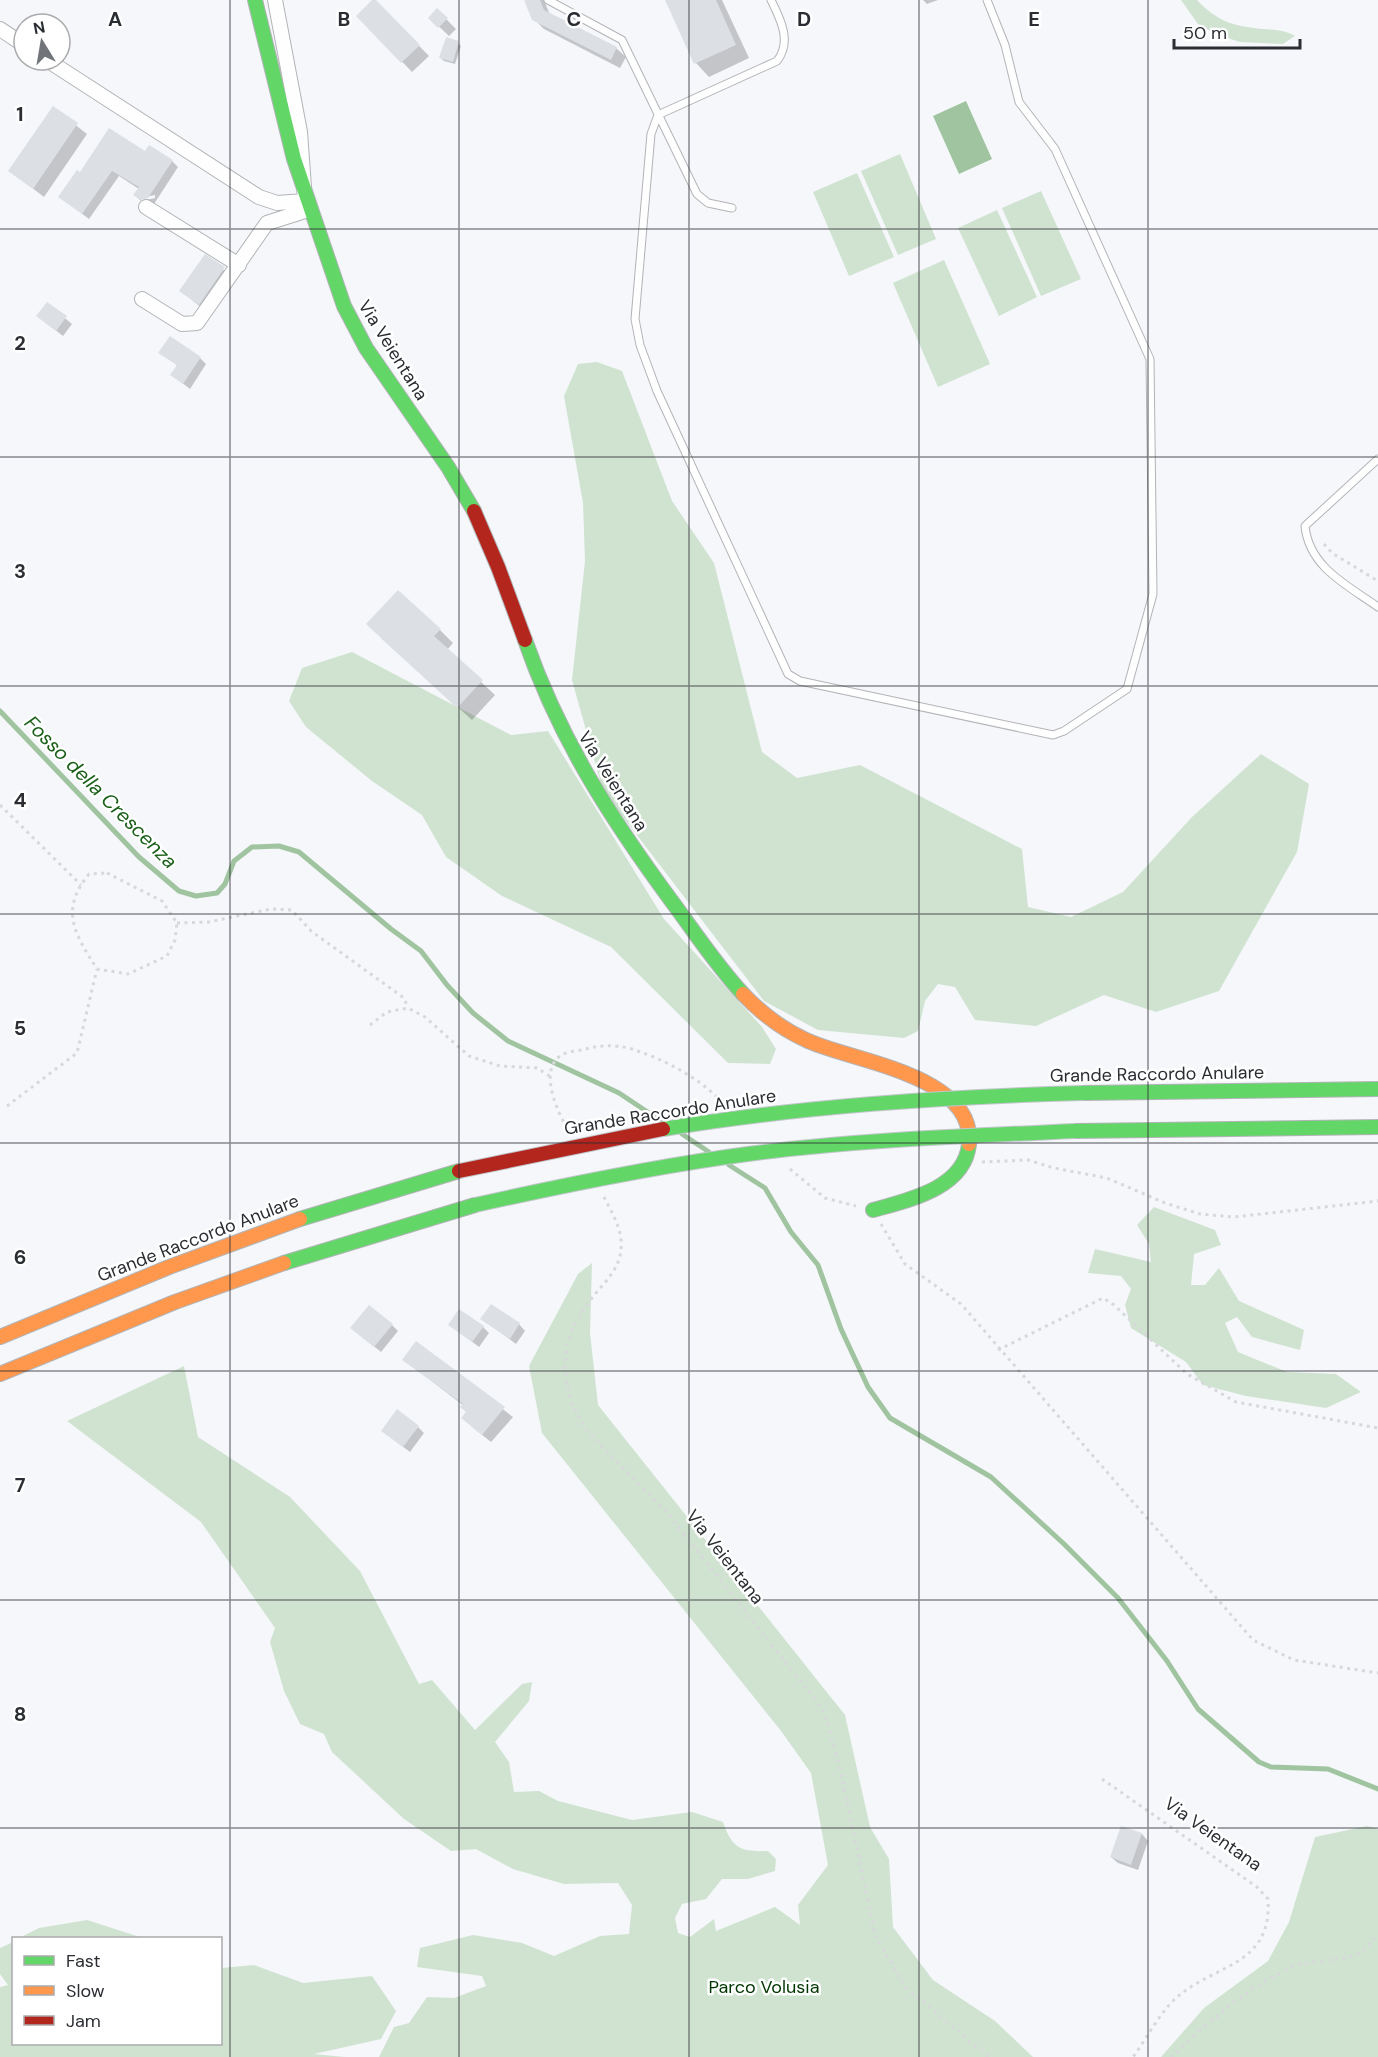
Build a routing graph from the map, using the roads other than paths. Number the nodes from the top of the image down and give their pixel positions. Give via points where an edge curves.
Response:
1 (255, 0) edge
2 (275, 0) edge
3 (548, 0) edge
4 (771, 0) edge
5 (987, 0) edge
6 (65, 72) edge
7 (658, 115) junction
8 (306, 205) junction
9 (146, 207) dead end
10 (732, 208) dead end
11 (239, 265) junction
12 (142, 299) dead end
13 (1378, 459) edge
14 (1378, 607) edge
15 (1378, 1089) edge
16 (1378, 1127) edge
17 (873, 1210) road end
18 (0, 1337) edge
19 (0, 1374) edge

1 - 8 main road, Via Veientana
2 - 8 street, Via Veientana via 300,132
3 - 7 lane via 622,40
4 - 7 lane via 786,40 777,62
5 - 7 lane via 1005,45 1019,102 1055,149 1150,358 1153,594 1127,689 1059,734 800,681 785,671 657,392 637,332 635,305 651,134
6 - 8 street via 259,198
7 - 10 lane via 697,194 708,203
8 - 11 street via 267,224
8 - 17 main road, Via Veientana via 351,321 470,503 496,559 554,715 578,762 627,839 726,975 766,1015 815,1045 907,1071 935,1088 963,1116 968,1148 965,1163 950,1180 927,1193
9 - 11 street
11 - 12 street via 197,323 182,324
13 - 14 lane via 1305,526 1311,551 1329,572
15 - 18 main road, Grande Raccordo Anulare, bridge via 899,1100 785,1112 608,1139 459,1171 279,1225
16 - 19 main road, bridge via 1075,1131 887,1141 749,1154 626,1173 475,1205 348,1241 235,1280

